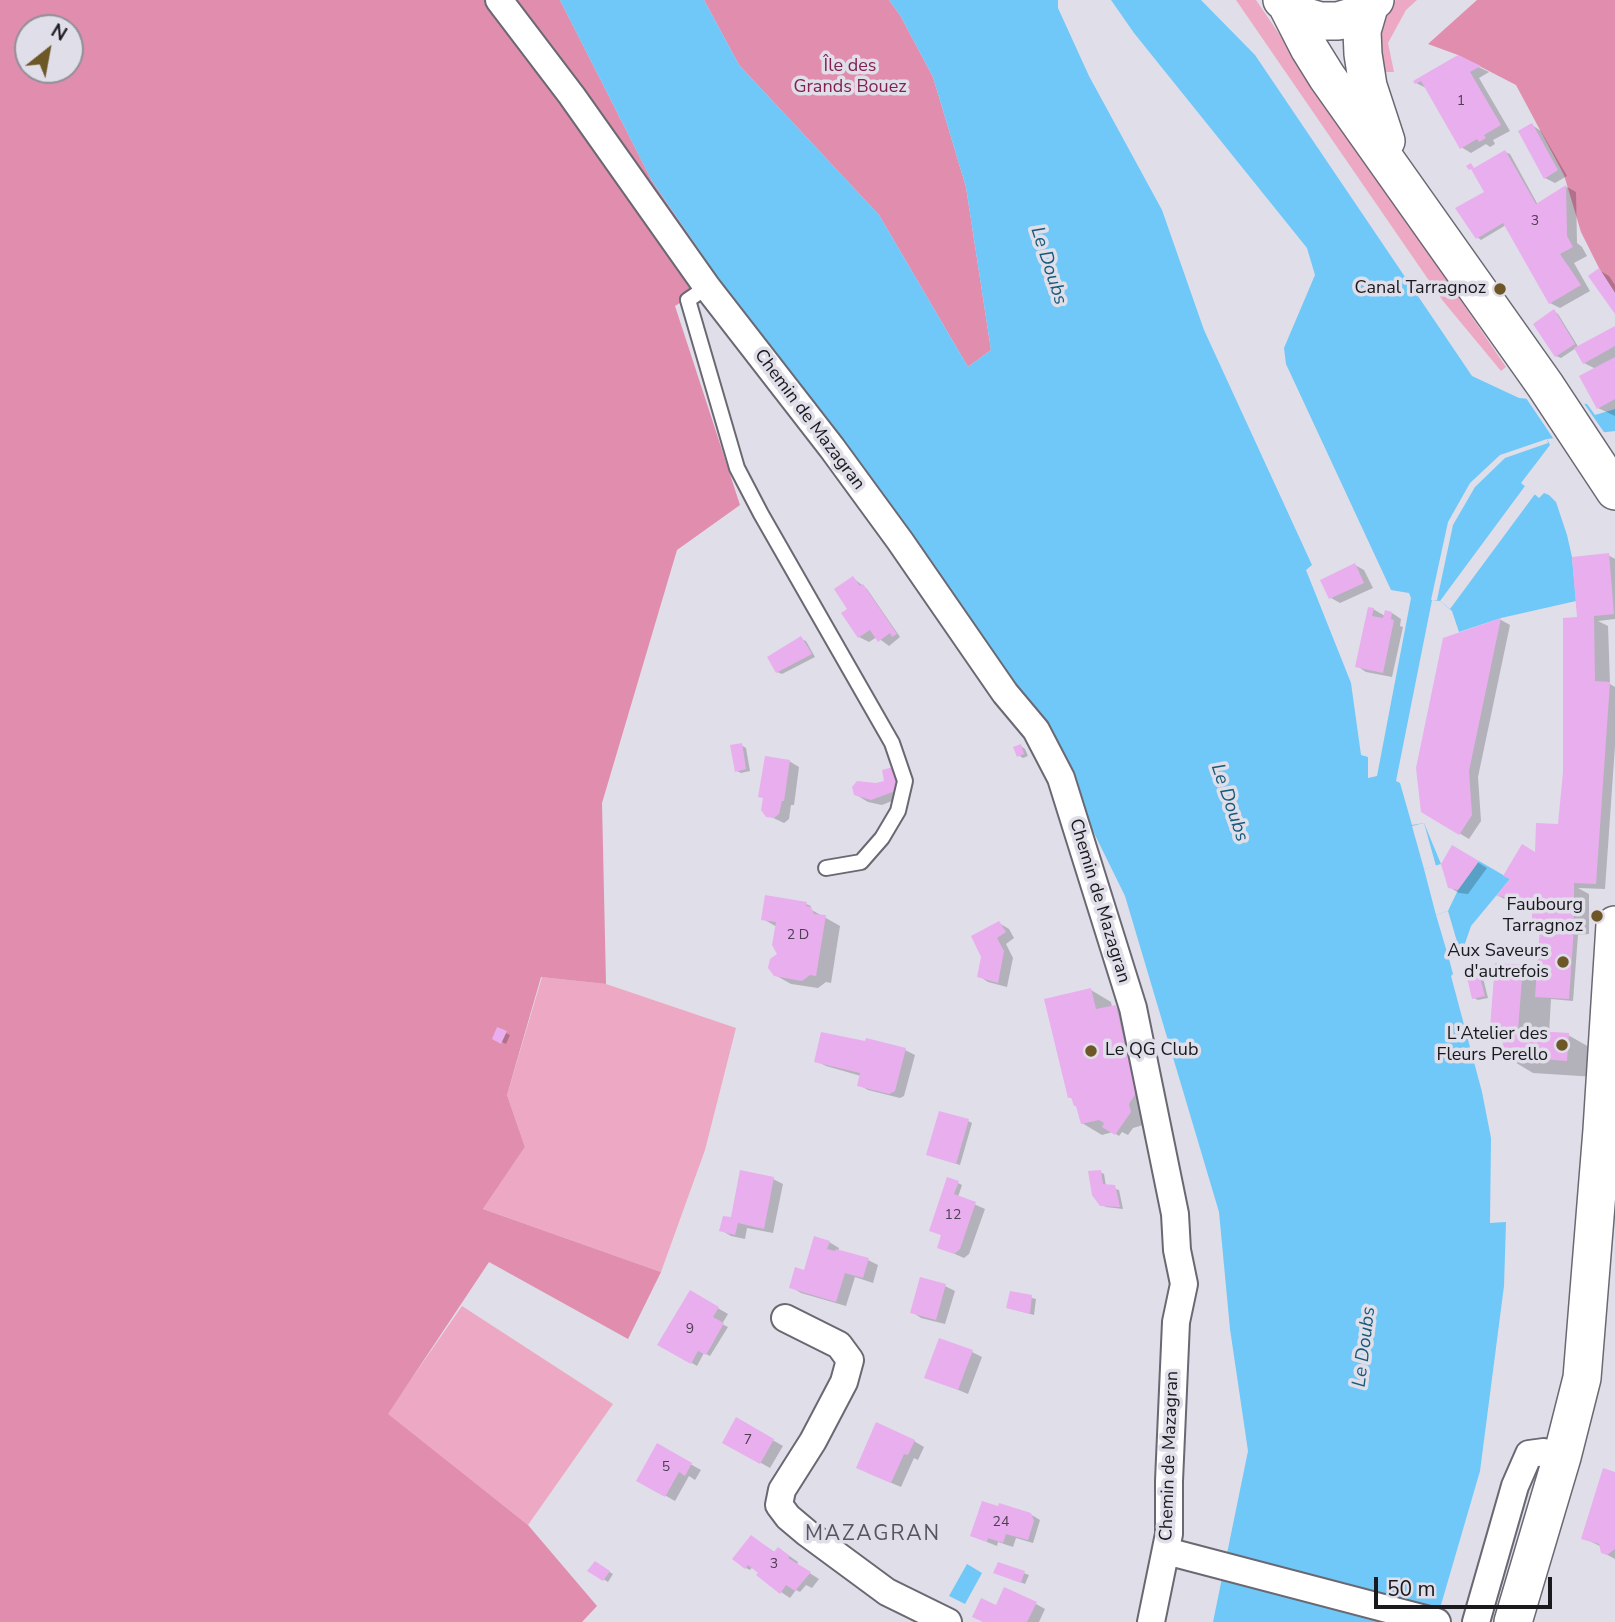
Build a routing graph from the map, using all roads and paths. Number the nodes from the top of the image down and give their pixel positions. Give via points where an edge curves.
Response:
1 (499, 0) edge
2 (1285, 3) edge
3 (1372, 3) edge
4 (1397, 175) junction
5 (707, 287) junction
6 (1615, 491) edge
7 (826, 869) dead end
8 (1615, 925) edge
9 (785, 1318) dead end
10 (1562, 1457) junction
11 (1179, 1554) junction
12 (948, 1622) edge
13 (1151, 1622) edge
14 (1437, 1622) edge
15 (1476, 1622) edge
16 (1513, 1622) edge

1 - 5 street, Chemin de Mazagran
2 - 3 main road via 1320,21 1346,18
2 - 4 main road via 1327,77
3 - 4 main road via 1362,31 1363,54 1368,86
4 - 6 main road
5 - 7 lane via 688,300 737,468 892,743 905,781 898,811 861,862
5 - 11 street, Chemin de Mazagran via 900,541 1035,730 1061,778 1133,1008 1175,1214 1184,1284 1175,1322
8 - 10 main road via 1585,1353
9 - 12 street via 839,1345 850,1360 844,1382 782,1490 779,1505 807,1533 887,1592
10 - 15 street via 1529,1454 1515,1486
10 - 16 main road
11 - 13 street, Chemin de Mazagran
11 - 14 street

